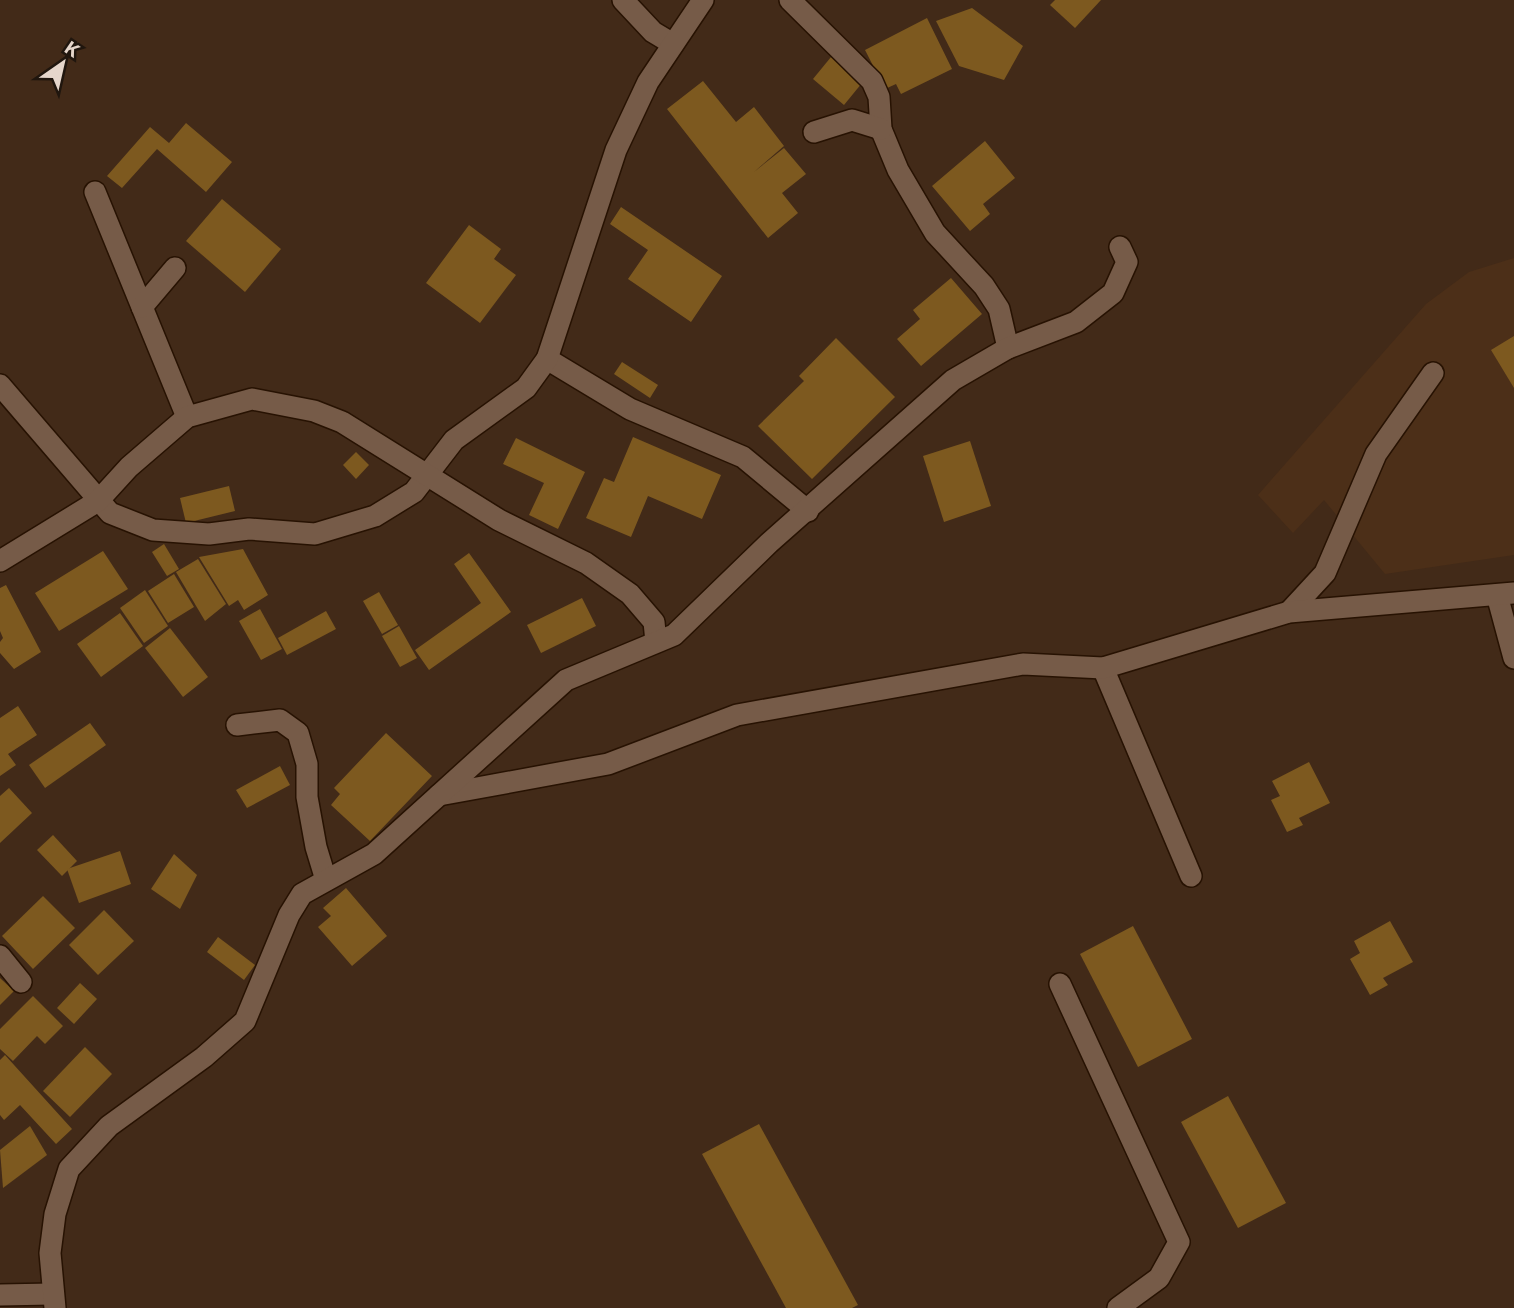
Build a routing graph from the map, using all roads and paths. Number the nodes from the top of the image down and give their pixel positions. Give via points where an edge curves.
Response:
1 (623, 0) edge
2 (703, 0) edge
3 (790, 0) edge
4 (673, 44) junction
5 (881, 129) junction
6 (814, 132) dead end
7 (95, 192) dead end
8 (1120, 247) dead end
9 (176, 268) dead end
10 (142, 307) junction
11 (1008, 348) junction
12 (547, 359) junction
13 (1433, 373) dead end
14 (0, 384) edge
15 (187, 417) junction
16 (428, 474) junction
17 (98, 501) junction
18 (808, 511) junction
19 (0, 561) edge
20 (1506, 594) edge
21 (1289, 612) junction
22 (656, 642) junction
23 (1514, 658) edge
24 (1103, 668) junction
25 (237, 725) dead end
26 (439, 795) junction
27 (1191, 876) dead end
28 (326, 880) junction
29 (0, 956) edge
30 (21, 982) dead end
31 (1060, 984) dead end
32 (0, 1295) edge
33 (53, 1301) edge
34 (1118, 1308) edge

1 - 4 street via 653,32
2 - 4 street
3 - 5 street via 872,81 879,97
4 - 12 street via 648,82 616,150
5 - 6 street via 852,120
5 - 11 street via 898,170 935,233 999,309
7 - 10 street
8 - 11 street via 1127,262 1113,293 1076,322
9 - 10 street
10 - 15 street
11 - 18 street via 953,380
12 - 16 street via 526,388 454,440
12 - 18 street via 630,409 743,457
13 - 21 street via 1376,454 1325,573
14 - 17 street
15 - 16 street via 252,400 314,411 342,422
15 - 17 street
16 - 17 street via 414,492 375,516 315,534 153,530 110,513
16 - 22 street via 499,520 586,563 630,594 654,622
17 - 19 street
18 - 22 street via 674,635
20 - 21 street
20 - 23 street
21 - 24 street
22 - 26 street via 566,680
24 - 26 street via 1023,664 737,715 608,764
24 - 27 street
25 - 28 street via 280,720 298,733 307,764 307,797 316,847
26 - 28 street via 374,854
28 - 33 street via 302,894 289,915 245,1021 109,1126 69,1169 55,1214 50,1253
29 - 30 street
31 - 34 street via 1180,1242 1159,1278
32 - 33 street

